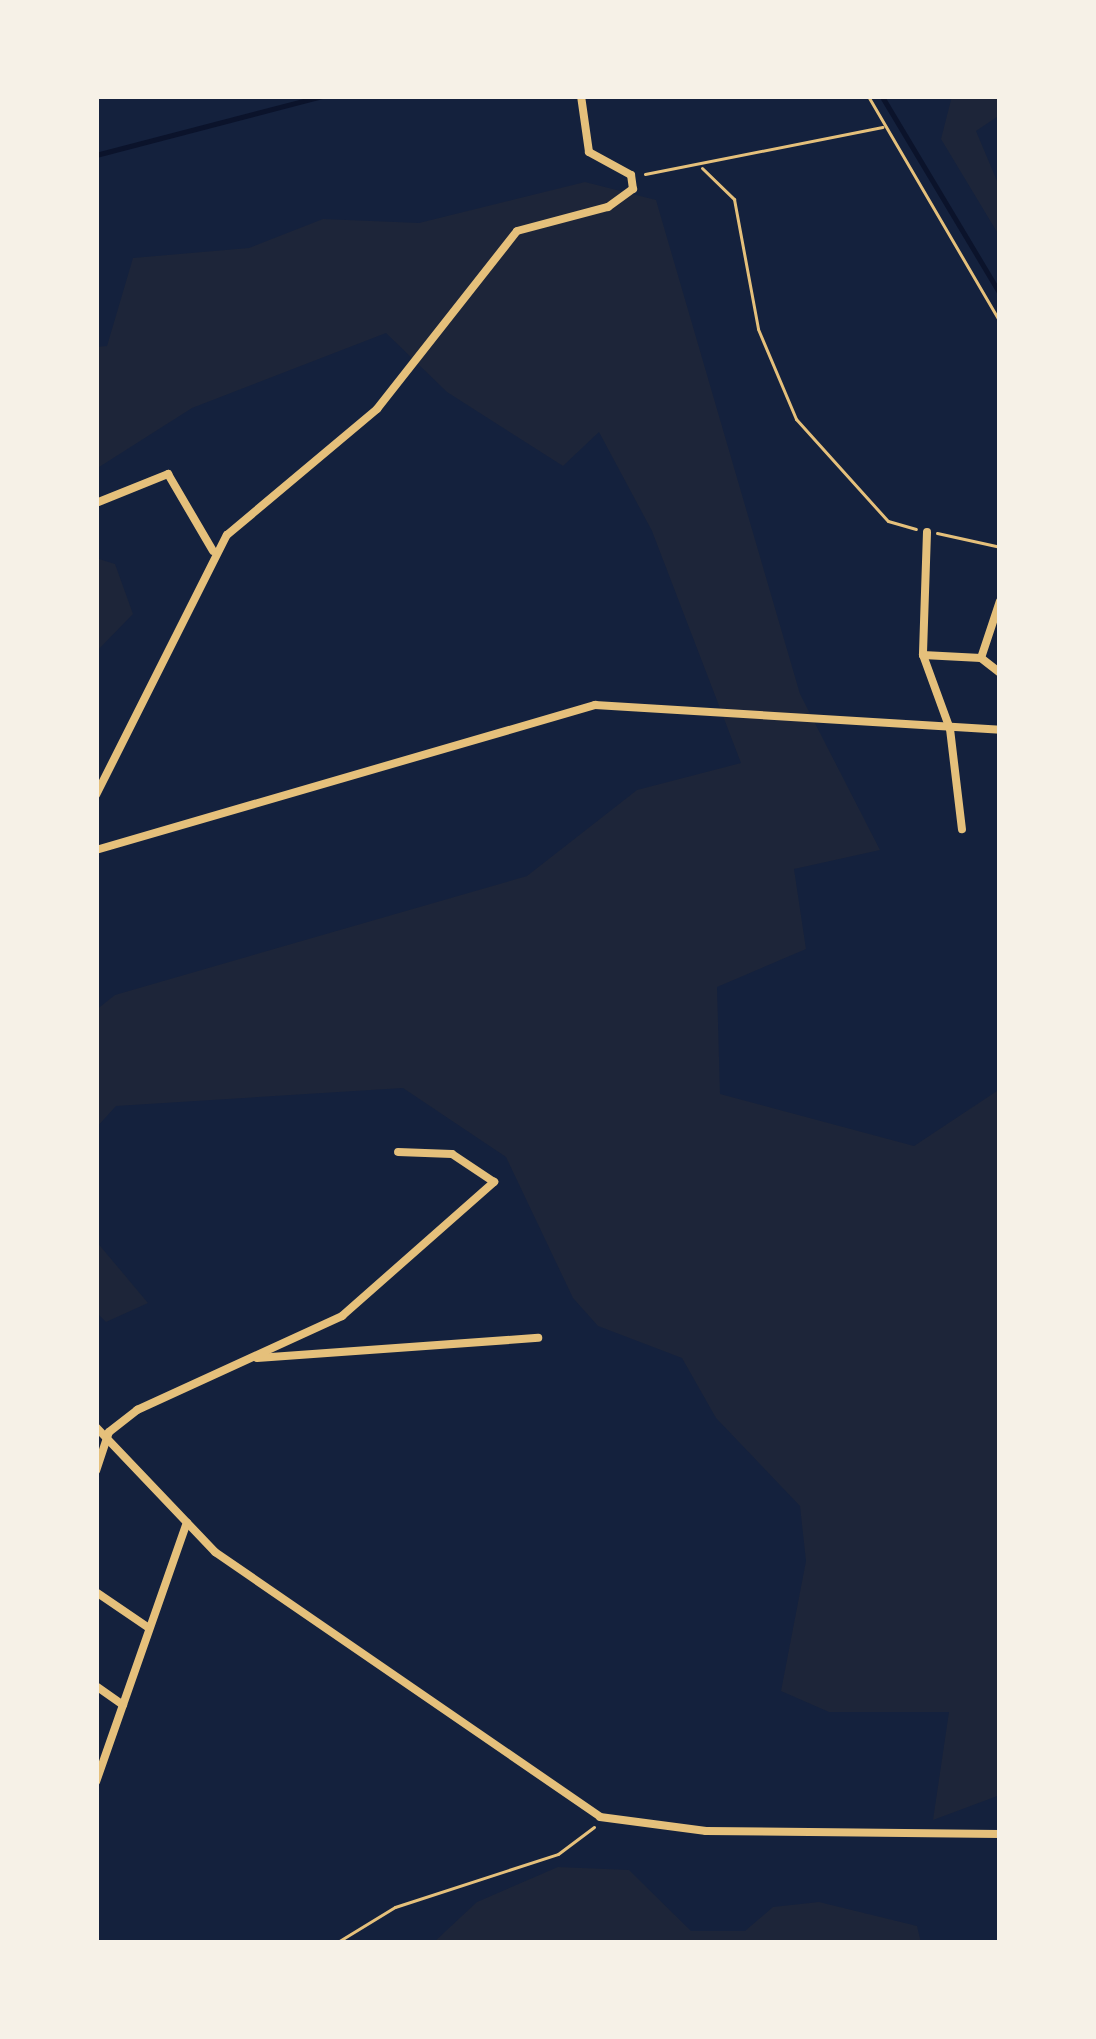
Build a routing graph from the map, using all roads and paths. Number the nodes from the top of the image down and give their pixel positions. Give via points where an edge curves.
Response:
1 (581, 96) edge
2 (868, 96) edge
3 (917, 96) edge
4 (986, 96) edge
5 (886, 126) junction
6 (702, 168) junction
7 (631, 175) junction
8 (1000, 322) edge
9 (96, 503) edge
10 (927, 532) junction
11 (1000, 547) edge
12 (213, 551) junction
13 (1000, 601) edge
14 (923, 655) junction
15 (981, 658) junction
16 (1000, 673) edge
17 (950, 729) junction
18 (1000, 730) edge
19 (96, 795) edge
20 (962, 829) dead end
21 (96, 850) edge
22 (398, 1152) dead end
23 (538, 1338) dead end
24 (250, 1358) junction
25 (96, 1427) edge
26 (109, 1432) junction
27 (96, 1471) edge
28 (187, 1520) junction
29 (96, 1592) edge
30 (149, 1628) junction
31 (96, 1686) edge
32 (123, 1705) junction
33 (96, 1779) edge
34 (600, 1817) junction
35 (1000, 1834) edge
36 (336, 1943) edge

1 - 7 street via 589,152
2 - 5 path
3 - 4 path
5 - 6 path
5 - 8 path
6 - 7 path
6 - 10 path via 734,199 758,329 796,419 888,521
7 - 12 street via 622,200 517,231 376,409
9 - 12 street via 168,474
10 - 11 path
10 - 14 street
12 - 19 street via 177,650
13 - 15 street
14 - 15 street
14 - 17 street
15 - 16 street
17 - 18 street
17 - 20 street
17 - 21 street via 595,705
22 - 24 street via 452,1154 494,1182 397,1278
23 - 24 street
24 - 26 street
25 - 26 street
26 - 27 street
26 - 28 street
28 - 30 street
28 - 34 street via 215,1552
29 - 30 street
30 - 32 street
31 - 32 street
32 - 33 street
34 - 35 street via 706,1831
34 - 36 path via 558,1854 395,1907

